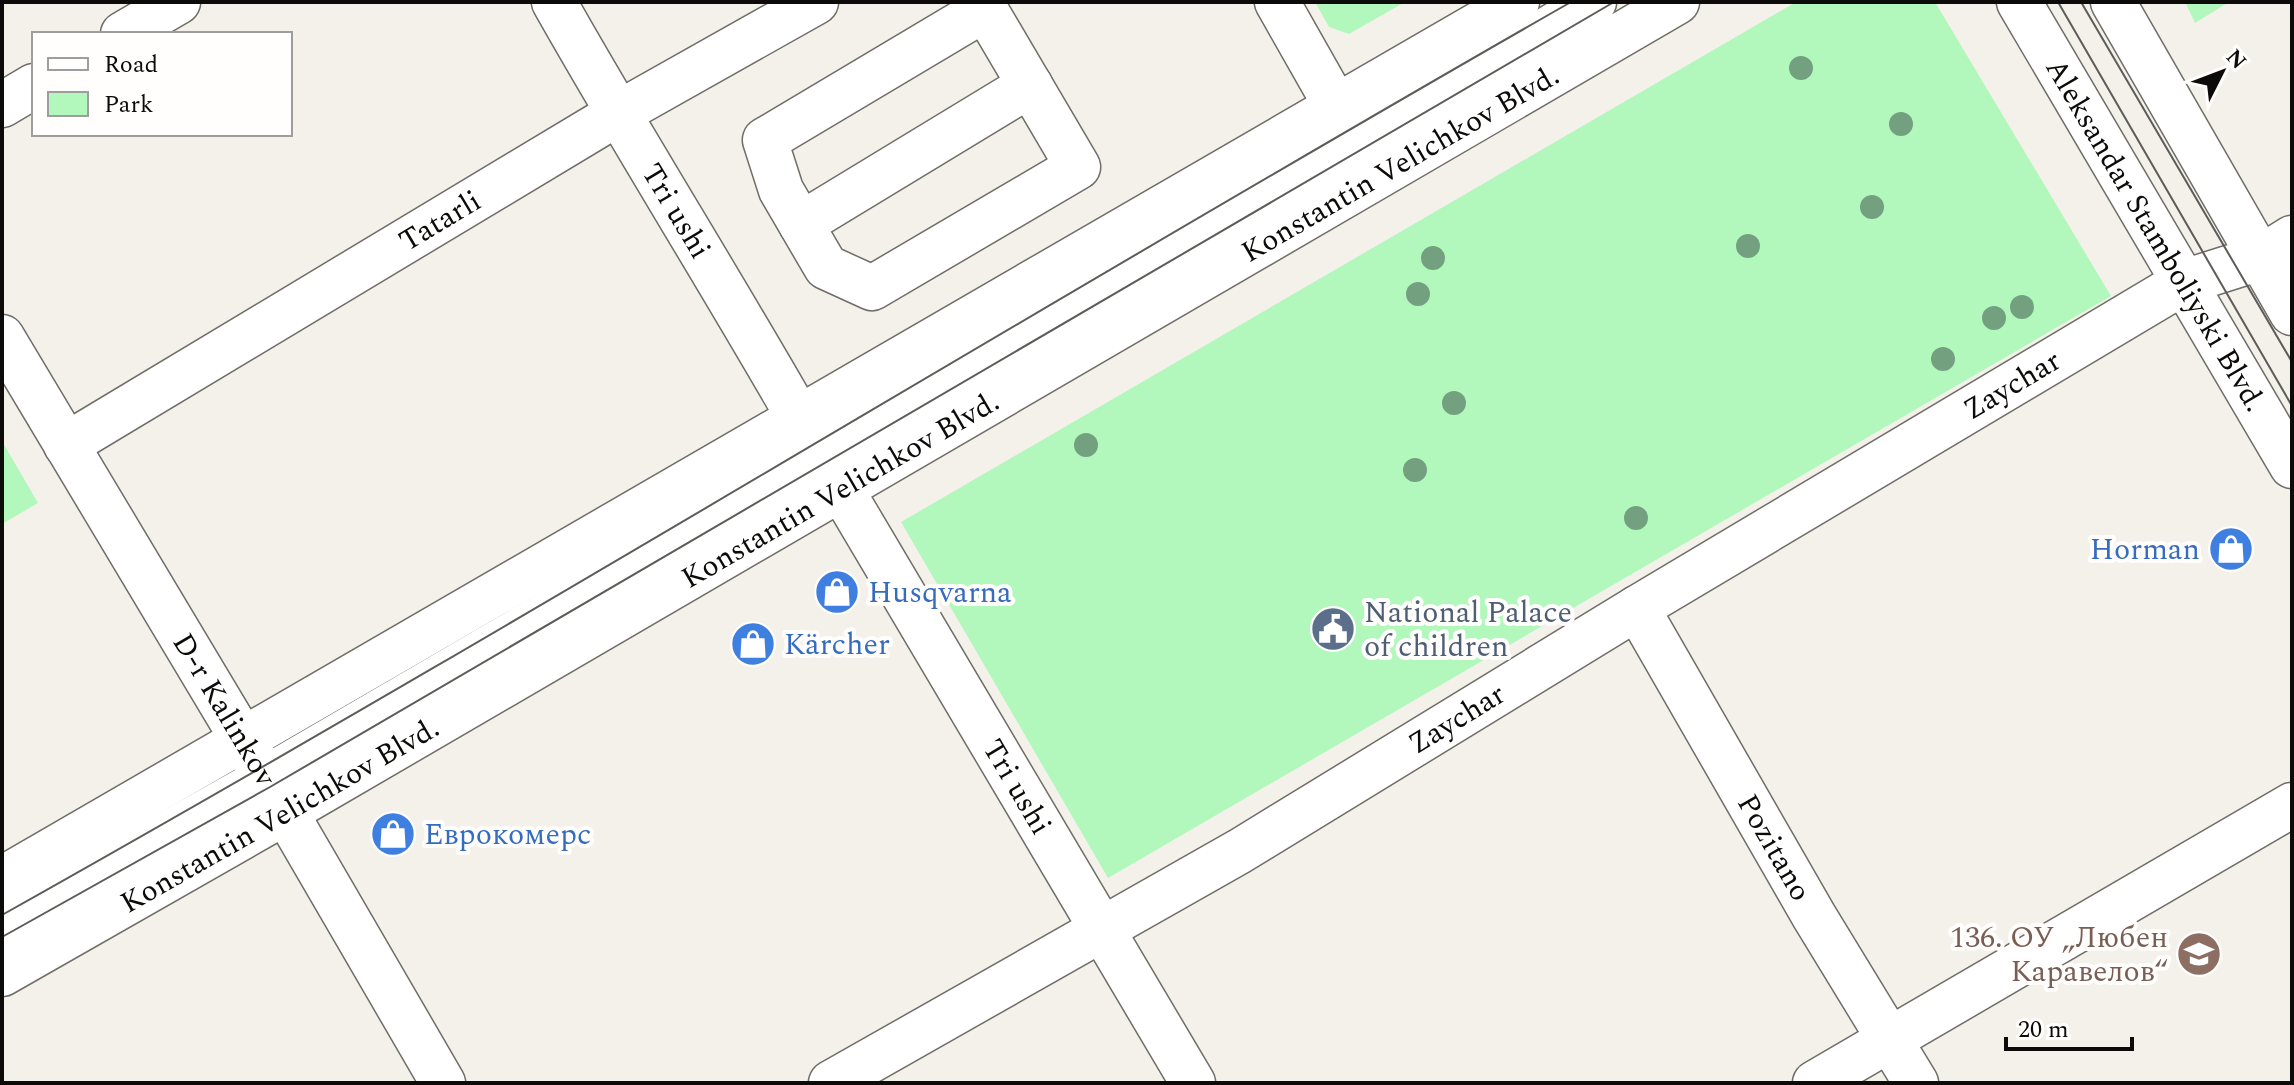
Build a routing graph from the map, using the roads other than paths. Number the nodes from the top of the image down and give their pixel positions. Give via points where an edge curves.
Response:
1 (178, 2) edge
2 (554, 2) edge
3 (816, 2) edge
4 (1277, 2) edge
5 (1517, 2) edge
6 (1594, 2) edge
7 (1677, 2) edge
8 (2019, 2) edge
9 (2113, 2) edge
10 (2138, 2) edge
11 (988, 5) edge
12 (126, 32) edge
13 (1030, 85) junction
14 (32, 87) edge
15 (2165, 92) junction
16 (2, 105) edge
17 (1336, 106) junction
18 (617, 114) junction
19 (801, 224) junction
20 (2276, 248) edge
21 (2184, 282) junction
22 (2292, 313) edge
23 (4, 346) edge
24 (799, 418) junction
25 (66, 445) junction
26 (2292, 466) edge
27 (841, 489) junction
28 (1637, 608) junction
29 (243, 740) junction
30 (276, 795) junction
31 (2292, 805) edge
32 (2, 879) edge
33 (2, 926) edge
34 (1102, 928) junction
35 (2, 974) edge
36 (1891, 1039) junction
37 (443, 1083) edge
38 (831, 1083) edge
39 (1193, 1083) edge
40 (1815, 1083) edge
41 (1916, 1083) edge

1 - 12 street
2 - 18 street, Tri ushi
3 - 18 street, Tatarli
4 - 17 street
5 - 17 street
6 - 30 street, Konstantin Velichkov Blvd.
7 - 27 street, Konstantin Velichkov Blvd.
8 - 21 street, Aleksandar Stamboliyski Blvd.
9 - 15 street
10 - 15 street
11 - 13 street
11 - 19 street via 765,140 781,190
13 - 19 street
13 - 19 street via 1078,167 872,288 826,267
14 - 16 street
15 - 20 street
17 - 24 street
18 - 24 street, Tri ushi
18 - 25 street, Tatarli
20 - 21 street, Zaychar
20 - 22 street
21 - 26 street, Aleksandar Stamboliyski Blvd.
21 - 28 street, Zaychar
23 - 25 street, D-r Kalinkov
24 - 29 street
25 - 29 street, D-r Kalinkov
27 - 30 street, Konstantin Velichkov Blvd.
27 - 34 street, Tri ushi
28 - 34 street, Zaychar via 1240,851
28 - 36 street, Pozitano
29 - 30 street, D-r Kalinkov
29 - 32 street
30 - 33 street, Konstantin Velichkov Blvd.
30 - 35 street, Konstantin Velichkov Blvd.
30 - 37 street, D-r Kalinkov
31 - 36 street
34 - 38 street, Zaychar
34 - 39 street, Tri ushi
36 - 40 street
36 - 41 street, Pozitano

